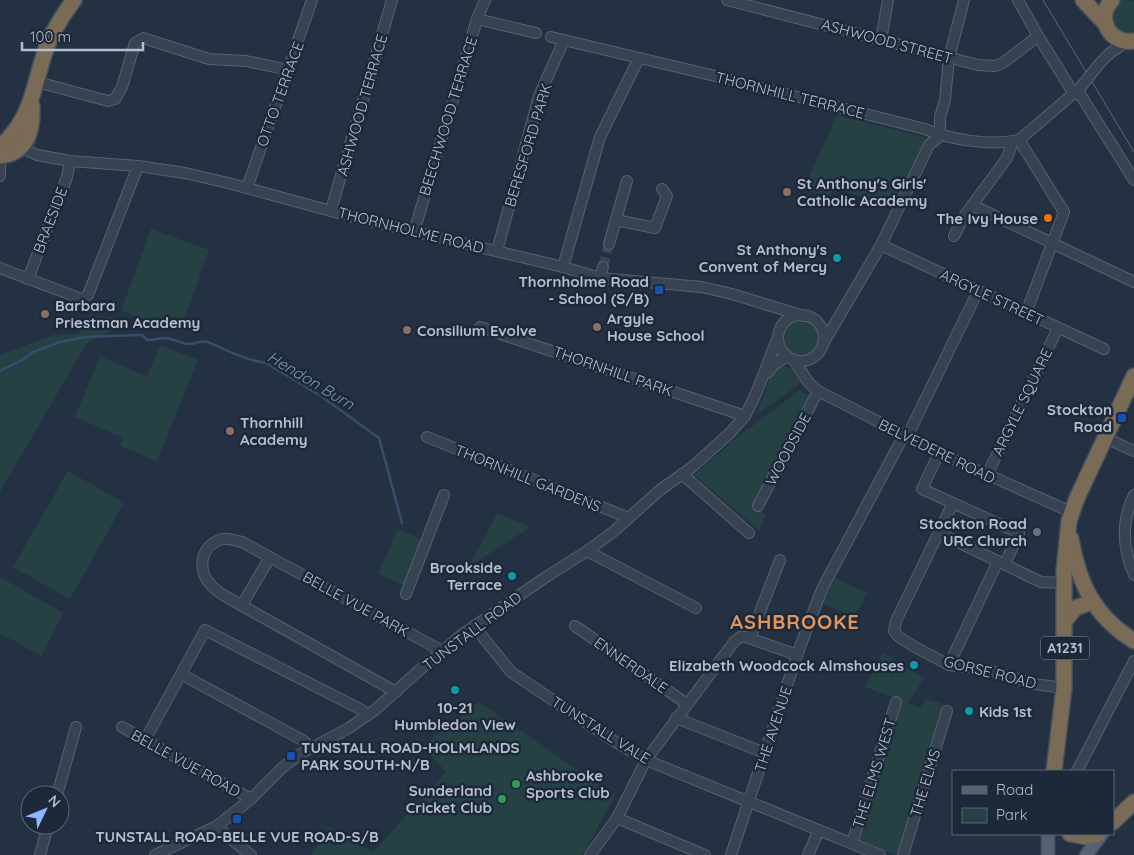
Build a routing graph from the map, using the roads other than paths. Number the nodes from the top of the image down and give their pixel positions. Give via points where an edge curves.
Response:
1 (74, 0) edge
2 (312, 0) edge
3 (392, 0) edge
4 (485, 0) edge
5 (727, 0) edge
6 (888, 0) edge
7 (964, 0) edge
8 (1018, 0) edge
9 (1083, 0) edge
10 (1112, 0) edge
11 (477, 19) junction
12 (1105, 25) junction
13 (536, 33) dead end
14 (1038, 36) junction
15 (551, 37) dead end
16 (564, 40) junction
17 (881, 40) junction
18 (1131, 43) edge
19 (639, 58) junction
20 (949, 58) junction
21 (1103, 60) junction
22 (289, 70) junction
23 (37, 82) junction
24 (1077, 91) junction
25 (32, 100) junction
26 (940, 136) junction
27 (1016, 140) junction
28 (23, 144) junction
29 (1, 151) edge
30 (70, 161) junction
31 (138, 166) junction
32 (0, 176) edge
33 (1134, 180) edge
34 (627, 181) dead end
35 (247, 188) junction
36 (662, 189) dead end
37 (972, 205) junction
38 (331, 210) junction
39 (616, 220) junction
40 (414, 232) junction
41 (954, 236) dead end
42 (609, 244) tunnel mouth
43 (1051, 244) junction
44 (881, 245) junction
45 (497, 251) junction
46 (563, 267) junction
47 (603, 267) tunnel mouth
48 (0, 268) edge
49 (600, 278) junction
50 (28, 279) junction
51 (1134, 282) edge
52 (978, 291) junction
53 (767, 305) junction
54 (846, 307) junction
55 (1026, 313) junction
56 (808, 317) junction
57 (480, 326) dead end
58 (1058, 328) junction
59 (779, 334) junction
60 (823, 344) junction
61 (1104, 350) dead end
62 (814, 357) junction
63 (791, 358) junction
64 (1134, 376) edge
65 (763, 377) junction
66 (808, 382) junction
67 (1134, 389) edge
68 (818, 392) junction
69 (745, 416) junction
70 (1108, 433) junction
71 (906, 436) junction
72 (427, 437) dead end
73 (1134, 451) edge
74 (939, 453) junction
75 (682, 474) junction
76 (987, 475) junction
77 (444, 496) dead end
78 (1134, 496) edge
79 (953, 503) junction
80 (758, 506) dead end
81 (629, 518) junction
82 (1069, 519) junction
83 (939, 533) junction
84 (749, 534) dead end
85 (587, 551) junction
86 (270, 557) junction
87 (780, 560) dead end
88 (1001, 563) junction
89 (1134, 575) edge
90 (1064, 584) junction
91 (406, 594) dead end
92 (1092, 602) junction
93 (242, 605) junction
94 (696, 608) dead end
95 (1064, 622) junction
96 (474, 626) junction
97 (575, 626) dead end
98 (750, 638) junction
99 (1134, 641) edge
100 (442, 651) junction
101 (797, 655) junction
102 (1134, 661) edge
103 (949, 665) junction
104 (181, 674) junction
105 (1064, 688) junction
106 (396, 692) junction
107 (896, 702) dead end
108 (687, 704) junction
109 (947, 711) dead end
110 (367, 716) junction
111 (676, 718) junction
112 (122, 726) dead end
113 (76, 727) dead end
114 (145, 740) junction
115 (309, 748) junction
116 (765, 753) junction
117 (646, 760) junction
118 (1054, 770) edge
119 (1078, 770) edge
120 (60, 785) edge
121 (251, 799) junction
122 (749, 802) junction
123 (1134, 802) edge
124 (617, 818) junction
125 (1114, 821) edge
126 (217, 826) junction
127 (819, 830) junction
128 (45, 835) edge
129 (1048, 835) edge
130 (1078, 835) edge
131 (1092, 835) edge
132 (1101, 835) edge
133 (852, 843) junction
134 (40, 855) edge
135 (155, 855) edge
136 (251, 855) edge
137 (590, 855) edge
138 (705, 855) edge
139 (731, 855) edge
140 (808, 855) edge
141 (880, 855) edge
142 (903, 855) edge
143 (1048, 855) edge
144 (1086, 855) edge

1 - 23 highway via 53,33
2 - 22 street, OTTO TERRACE
3 - 38 street, ASHWOOD TERRACE
4 - 11 street, BEECHWOOD TERRACE
5 - 17 street, ASHWOOD STREET
6 - 17 street
7 - 20 street
8 - 14 street
9 - 12 highway
10 - 12 highway via 1106,8
11 - 13 street
11 - 40 street, BEECHWOOD TERRACE
12 - 18 highway via 1117,39
12 - 21 street via 1109,45
14 - 20 street, ASHWOOD STREET via 1004,63 995,66
14 - 24 street
15 - 16 street, THORNHILL TERRACE
16 - 19 street, THORNHILL TERRACE
16 - 45 street, BERESFORD PARK via 539,96
17 - 20 street, ASHWOOD STREET
18 - 21 street
19 - 26 street, THORNHILL TERRACE via 925,129
19 - 46 street via 600,137
20 - 26 street
21 - 24 street, bridge
22 - 23 street via 208,59 143,38 135,43 122,87 115,99 108,101
22 - 35 street, OTTO TERRACE
23 - 25 highway
24 - 27 street
24 - 33 street
25 - 28 highway via 32,129
25 - 29 highway via 20,126
26 - 27 street, THORNHILL TERRACE via 994,143
26 - 44 street via 929,145
27 - 37 street via 1007,158
27 - 43 street via 1064,212
28 - 29 highway via 10,154
28 - 30 street, THORNHOLME ROAD via 53,158
29 - 32 street
30 - 31 street, THORNHOLME ROAD
30 - 50 street, BRAESIDE via 67,177
31 - 35 street, THORNHOLME ROAD
31 - 50 street via 88,295 82,299
34 - 39 street
35 - 38 street, THORNHOLME ROAD
36 - 39 street via 667,196 655,228
37 - 41 street
37 - 43 street
38 - 40 street, THORNHOLME ROAD
39 - 42 street
40 - 45 street, THORNHOLME ROAD
43 - 51 street
43 - 55 street
44 - 52 street, ARGYLE STREET
44 - 54 street
45 - 46 street, THORNHOLME ROAD
46 - 49 street, THORNHOLME ROAD
47 - 49 street
48 - 50 street
49 - 53 street, THORNHOLME ROAD via 702,287
52 - 55 street, ARGYLE STREET
52 - 71 street, THE AVENUE
53 - 56 street, THORNHOLME ROAD
53 - 59 street via 779,317
54 - 56 street via 832,318
54 - 60 street
55 - 58 street, ARGYLE STREET
56 - 59 street via 792,318
56 - 60 street via 822,329
57 - 69 street, THORNHILL PARK
58 - 61 street, ARGYLE STREET
58 - 76 street, ARGYLE SQUARE
59 - 63 street via 782,351
59 - 65 street, TUNSTALL ROAD
60 - 62 street
62 - 63 street via 802,361
62 - 66 street via 807,370
63 - 65 street, TUNSTALL ROAD via 775,364
63 - 66 street, BELVEDERE ROAD
64 - 70 highway, A1231
65 - 69 street, TUNSTALL ROAD
66 - 68 street, BELVEDERE ROAD
67 - 70 highway, A1231
68 - 71 street, BELVEDERE ROAD
68 - 80 street, WOODSIDE
69 - 75 street, TUNSTALL ROAD
70 - 73 street
70 - 82 highway, A1231
71 - 74 street, BELVEDERE ROAD
71 - 101 street, THE AVENUE via 822,589
72 - 81 street, THORNHILL GARDENS
74 - 76 street, BELVEDERE ROAD
74 - 79 street via 922,488
75 - 81 street, TUNSTALL ROAD
75 - 84 street
76 - 82 street, BELVEDERE ROAD
77 - 91 street
78 - 89 street via 1124,533
79 - 83 street
79 - 88 street via 1018,532
81 - 85 street, TUNSTALL ROAD
82 - 90 highway, A1231
82 - 92 highway via 1080,577
83 - 88 street
83 - 103 street, GORSE ROAD via 894,631 913,646
85 - 94 street
85 - 96 street, TUNSTALL ROAD
86 - 93 street
86 - 93 street via 242,542 225,539 205,550 202,563 211,585
86 - 100 street, BELLE VUE PARK
87 - 98 street
88 - 90 street via 1041,582
88 - 103 street
90 - 95 highway, A1231
92 - 95 highway, A1231 via 1075,608
92 - 99 highway via 1106,620
93 - 106 street
95 - 105 highway, A1231
96 - 100 street, TUNSTALL ROAD
96 - 117 street, TUNSTALL VALE via 511,672
97 - 108 street, ENNERDALE
98 - 101 street
98 - 108 street via 740,637 734,642
100 - 106 street, TUNSTALL ROAD
101 - 116 street, THE AVENUE
102 - 119 street
103 - 105 street, GORSE ROAD via 988,670 1034,684
104 - 110 street via 205,630 362,710
104 - 114 street
104 - 115 street via 304,741
105 - 118 highway, A1231
106 - 110 street, TUNSTALL ROAD
107 - 133 street, THE ELMS WEST
108 - 111 street
109 - 142 street, THE ELMS
110 - 115 street, TUNSTALL ROAD
111 - 116 street
111 - 117 street
112 - 114 street, BELLE VUE ROAD
113 - 120 street
114 - 121 street, BELLE VUE ROAD
115 - 121 street, TUNSTALL ROAD via 282,768
116 - 122 street, THE AVENUE
117 - 122 street, TUNSTALL VALE
117 - 124 street
121 - 126 street, TUNSTALL ROAD
122 - 127 street, TUNSTALL VALE
122 - 139 street, THE AVENUE
123 - 125 highway
124 - 137 street
124 - 138 street
126 - 135 street, TUNSTALL ROAD
126 - 136 street
127 - 133 street, TUNSTALL VALE
127 - 140 street
128 - 134 street
129 - 143 main road
130 - 131 highway
132 - 144 main road
133 - 141 street, TUNSTALL VALE

